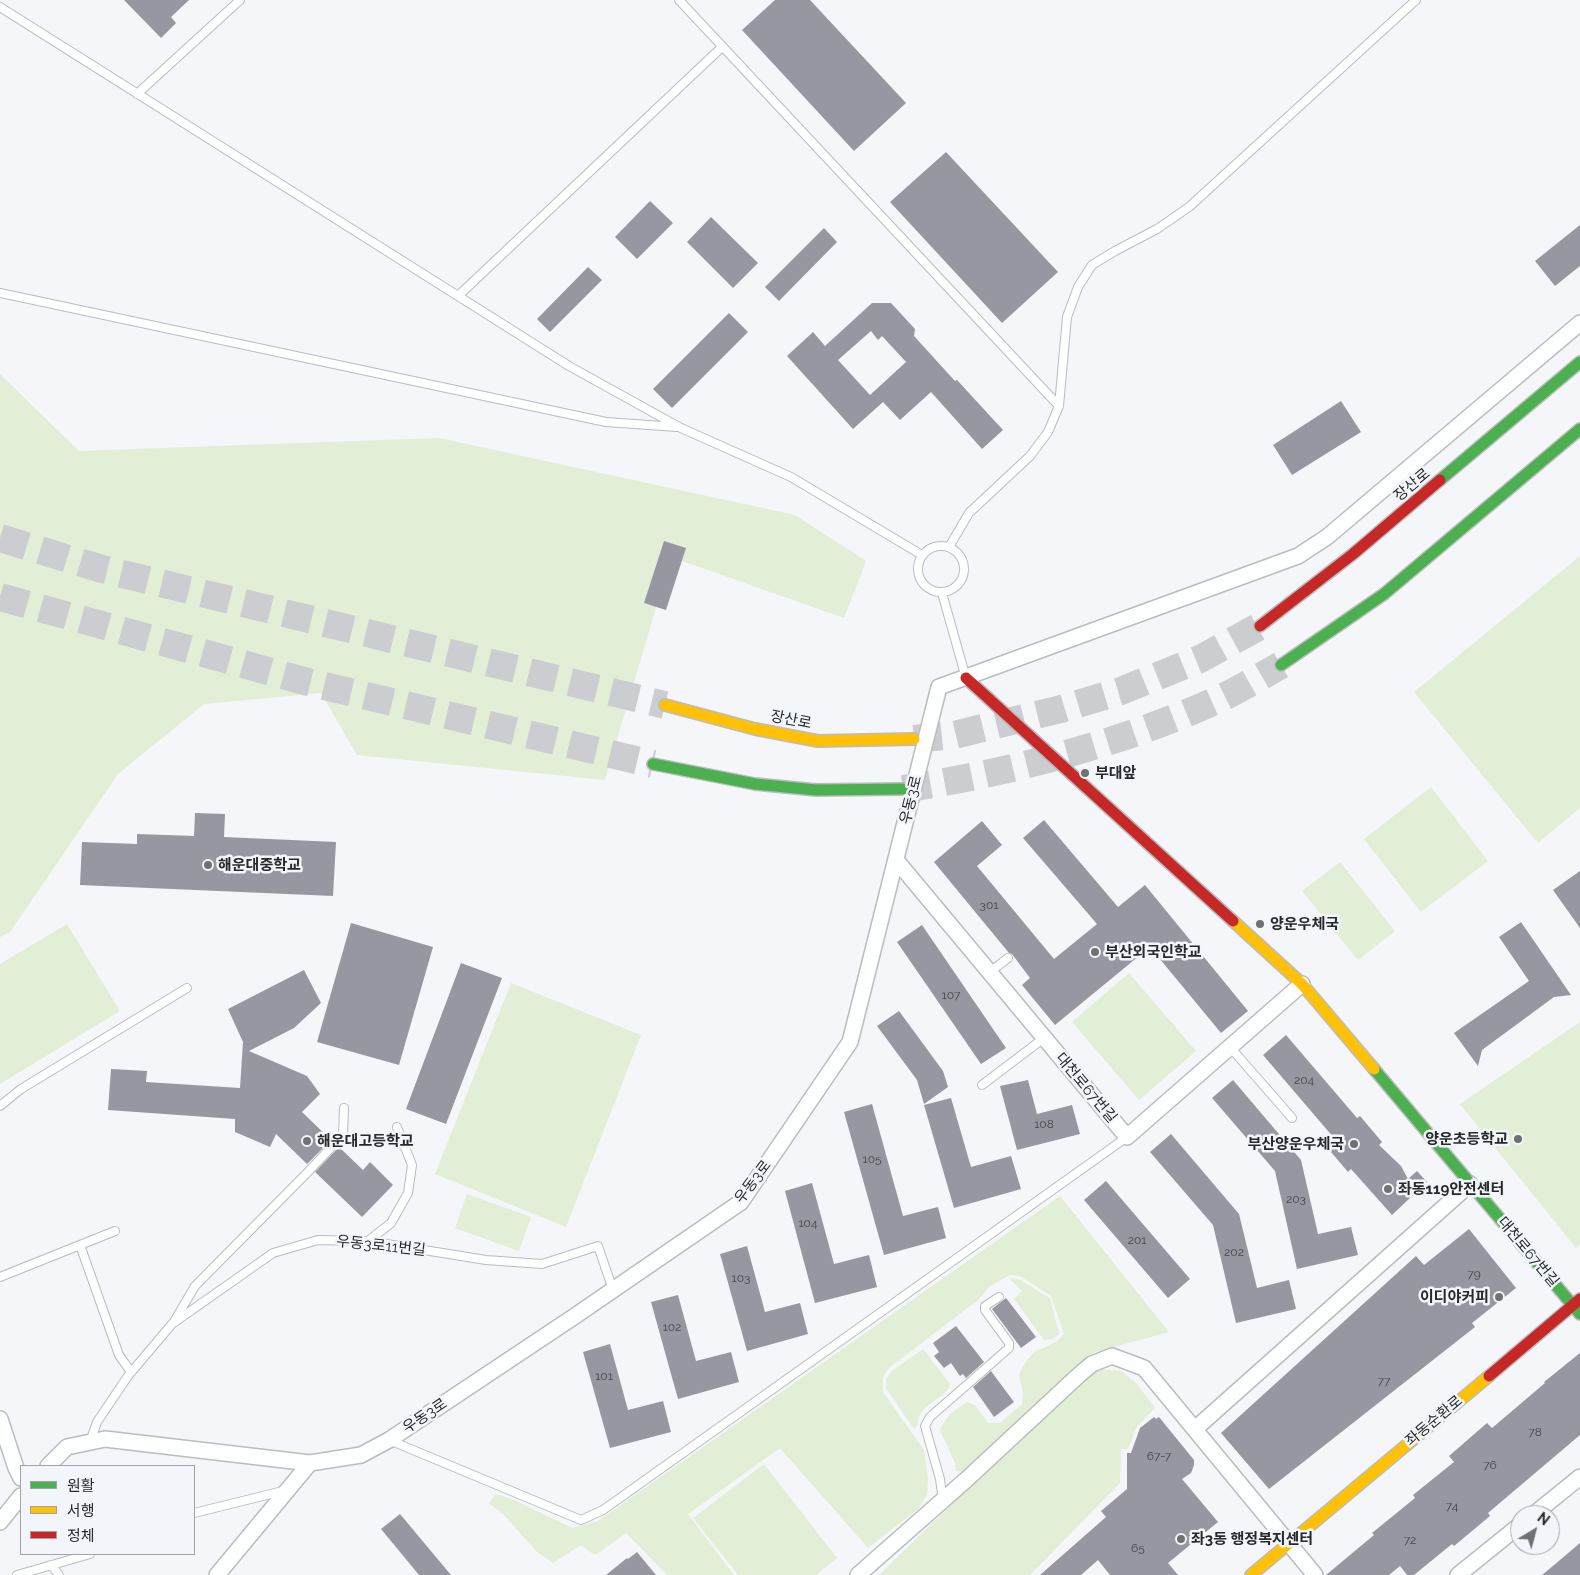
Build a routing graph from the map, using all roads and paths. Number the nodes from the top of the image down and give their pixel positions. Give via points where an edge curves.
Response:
1 (240, 0) edge
2 (679, 0) edge
3 (1416, 0) edge
4 (0, 7) edge
5 (722, 47) junction
6 (137, 94) junction
7 (0, 293) edge
8 (458, 296) junction
9 (1580, 323) edge
10 (1580, 362) edge
11 (1059, 406) junction
12 (681, 428) junction
13 (1580, 429) edge
14 (949, 547) junction
15 (922, 555) junction
16 (942, 593) junction
17 (1260, 626) tunnel mouth
18 (1281, 665) tunnel mouth
19 (966, 678) junction
20 (664, 705) tunnel mouth
21 (914, 739) tunnel mouth
22 (652, 764) tunnel mouth
23 (903, 788) tunnel mouth
24 (896, 860) junction
25 (1008, 958) dead end
26 (990, 972) junction
27 (1302, 984) junction
28 (187, 988) dead end
29 (1044, 1038) junction
30 (1230, 1048) junction
31 (982, 1085) dead end
32 (0, 1106) edge
33 (344, 1108) dead end
34 (1292, 1118) dead end
35 (397, 1127) dead end
36 (1127, 1137) junction
37 (1470, 1184) junction
38 (115, 1232) dead end
39 (368, 1241) junction
40 (80, 1246) junction
41 (0, 1277) edge
42 (613, 1290) junction
43 (999, 1297) dead end
44 (1577, 1306) edge
45 (172, 1324) junction
46 (131, 1372) junction
47 (0, 1419) edge
48 (1195, 1429) junction
49 (390, 1440) junction
50 (90, 1442) junction
51 (310, 1463) junction
52 (49, 1465) edge
53 (20, 1476) edge
54 (1580, 1477) edge
55 (288, 1490) junction
56 (20, 1497) edge
57 (943, 1500) junction
58 (1545, 1505) edge
59 (195, 1513) edge
60 (0, 1522) edge
61 (1510, 1533) edge
62 (1289, 1543) junction
63 (86, 1555) edge
64 (51, 1565) junction
65 (18, 1575) edge
66 (59, 1575) edge
67 (216, 1575) edge
68 (858, 1575) edge
69 (1251, 1575) edge
70 (1315, 1575) edge
71 (1458, 1575) edge

1 - 6 lane
2 - 5 lane
3 - 11 lane via 1189,207 1092,265 1078,287 1067,318
4 - 6 lane
5 - 8 lane
5 - 11 lane
6 - 8 lane
7 - 12 lane via 606,422
8 - 12 lane via 569,366
9 - 19 street via 1327,537 1298,556
10 - 17 main road, 장산로 via 1354,554
11 - 14 lane via 1048,432 1030,456 969,513
12 - 15 lane via 792,477
13 - 18 main road via 1384,594
14 - 15 lane via 934,547
14 - 16 lane via 961,558 964,573 956,587
15 - 16 lane via 918,562 918,577 927,589
16 - 19 lane
19 - 24 street, 우동3로 via 939,687
19 - 27 main road, 대천로67번길
20 - 21 main road, 장산로 via 755,729 818,741
22 - 23 main road via 754,784 816,790
24 - 26 street, 대천로67번길
24 - 42 street, 우동3로 via 850,1042 741,1202
25 - 26 lane
26 - 29 street, 대천로67번길
27 - 30 street, 대천로67번길
27 - 37 main road, 대천로67번길
28 - 32 lane via 21,1089
29 - 31 lane
29 - 36 street, 대천로67번길
30 - 34 lane
30 - 36 street, 대천로67번길
33 - 45 lane via 343,1135 195,1286
35 - 39 lane via 412,1165 408,1193 391,1223
36 - 49 lane via 602,1510 581,1520
37 - 44 main road, 대천로67번길
37 - 48 street
38 - 40 lane
39 - 42 lane, 우동3로11번길 via 486,1260 542,1264 598,1246
39 - 45 lane, 우동3로11번길 via 318,1240 273,1253
40 - 41 lane
40 - 46 lane via 118,1355
42 - 49 street, 우동3로
43 - 57 lane via 985,1306 985,1310 1009,1343 1009,1348 930,1417 925,1426
44 - 62 main road, 좌동순환로
45 - 46 lane, 우동3로11번길
46 - 50 lane, 우동3로11번길 via 97,1422
47 - 53 street
48 - 57 street via 1144,1368 1112,1356 1092,1364 1080,1374
48 - 62 street
49 - 51 street, 우동3로 via 361,1455
50 - 51 street via 105,1439
50 - 52 street via 67,1447
51 - 55 street
54 - 58 street
55 - 59 lane
55 - 67 street
56 - 60 street
57 - 68 street
61 - 71 street
62 - 69 main road, 좌동순환로
62 - 70 street
63 - 64 lane
64 - 65 lane
64 - 66 lane

